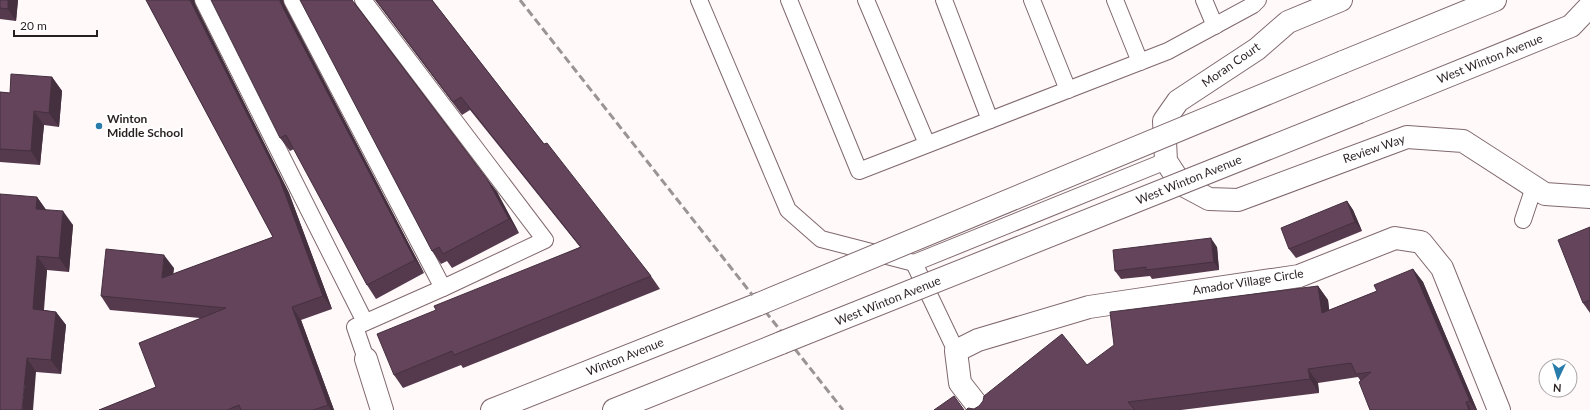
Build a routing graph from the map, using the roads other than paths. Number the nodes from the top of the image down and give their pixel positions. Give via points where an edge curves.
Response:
1 (203, 0) edge
2 (292, 0) edge
3 (364, 0) edge
4 (699, 0) edge
5 (789, 0) edge
6 (866, 0) edge
7 (944, 0) edge
8 (1032, 0) edge
9 (1115, 0) edge
10 (1204, 0) edge
11 (1258, 0) edge
12 (1340, 0) edge
13 (1495, 0) edge
14 (1590, 6) edge
15 (1215, 26) junction
16 (1140, 62) junction
17 (1068, 90) junction
18 (990, 120) junction
19 (927, 144) junction
20 (1166, 161) junction
21 (1534, 187) junction
22 (1590, 197) edge
23 (1523, 220) dead end
24 (914, 262) junction
25 (443, 288) junction
26 (365, 322) junction
27 (956, 351) junction
28 (366, 359) joint
29 (382, 410) edge
30 (492, 410) edge
31 (614, 410) edge
32 (981, 410) edge
33 (1499, 410) edge

1 - 26 lane
2 - 25 lane
3 - 25 lane via 545,240
4 - 24 lane via 788,210 821,239
5 - 19 lane via 859,171
6 - 19 lane
7 - 18 lane
8 - 17 lane
9 - 16 lane
10 - 15 lane
11 - 15 lane
12 - 20 main road, Moran Court via 1288,22 1257,49 1178,101 1164,121
13 - 30 main road, Winton Avenue, bridge via 759,304
14 - 31 main road, West Winton Avenue, bridge via 1571,26
15 - 16 lane via 1168,51
16 - 17 lane
17 - 18 lane
18 - 19 lane
20 - 21 main road, Review Way via 1181,184 1203,196 1209,199 1238,200 1407,137 1464,141
20 - 24 lane
21 - 22 main road, Review Way via 1545,194
21 - 23 lane
24 - 27 lane
25 - 26 lane
26 - 28 lane via 355,326
27 - 32 main road via 960,383
27 - 33 main road, Amador Village Circle via 978,340 1089,307 1299,276 1395,238 1421,242 1442,268
28 - 29 main road

